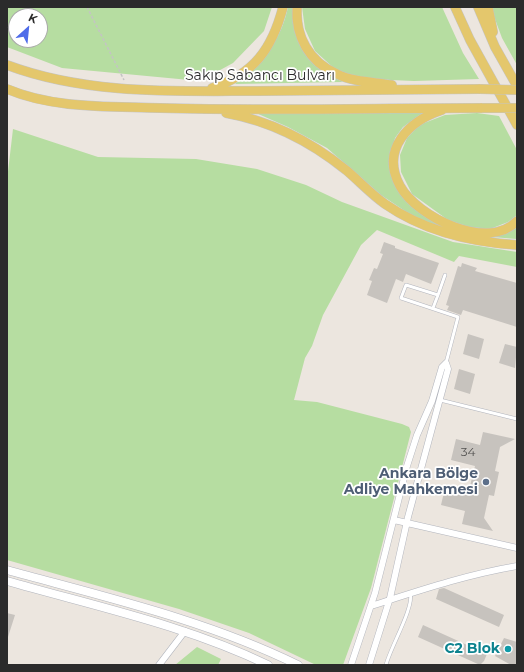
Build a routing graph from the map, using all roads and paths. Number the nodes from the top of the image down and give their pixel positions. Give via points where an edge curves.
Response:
1 (87, 7) edge
2 (284, 7) edge
3 (297, 7) edge
4 (448, 7) edge
5 (455, 7) edge
6 (478, 7) edge
7 (488, 7) edge
8 (470, 40) junction
9 (495, 47) junction
10 (7, 65) edge
11 (517, 86) edge
12 (7, 89) edge
13 (128, 89) junction
14 (427, 89) junction
15 (517, 90) edge
16 (202, 91) junction
17 (450, 108) junction
18 (517, 108) edge
19 (199, 109) junction
20 (517, 125) edge
21 (517, 221) edge
22 (517, 245) edge
23 (445, 276) dead end
24 (438, 295) junction
25 (433, 308) junction
26 (446, 364) junction
27 (440, 400) junction
28 (517, 419) edge
29 (394, 520) junction
30 (407, 523) junction
31 (517, 548) edge
32 (517, 566) edge
33 (7, 570) edge
34 (7, 581) edge
35 (410, 593) junction
36 (389, 600) junction
37 (371, 606) junction
38 (185, 631) junction
39 (159, 665) edge
40 (268, 665) edge
41 (298, 665) edge
42 (351, 665) edge
43 (369, 665) edge
44 (386, 665) edge

1 - 13 path
2 - 16 main road via 270,46 256,62 228,83
3 - 14 main road via 296,21 302,43 316,61 337,75 362,81
4 - 8 main road
5 - 8 main road
6 - 9 main road
7 - 9 main road
8 - 20 main road
9 - 11 main road
10 - 13 main road, Sakıp Sabancı Bulvarı via 70,82
12 - 19 main road via 56,102
13 - 16 main road, Sakıp Sabancı Bulvarı
14 - 15 main road, Sakıp Sabancı Bulvarı, bridge
14 - 16 main road, Sakıp Sabancı Bulvarı
17 - 18 main road, bridge
17 - 19 main road
17 - 21 main road via 421,119 410,127 400,140 394,156 401,187 429,214 460,228 482,233 494,232 501,231
19 - 22 main road via 265,122 301,139 328,156 384,203 434,229 473,241
23 - 24 lane
24 - 25 lane
24 - 25 lane via 406,285 401,298
25 - 26 lane via 458,317
26 - 27 street via 448,369
26 - 29 street via 442,367 432,401 417,435
27 - 28 lane
27 - 30 street
29 - 30 street
29 - 37 street
30 - 31 street
30 - 36 street
32 - 35 street via 476,573
33 - 41 street via 201,624 244,640
34 - 38 street
35 - 36 street
35 - 44 lane via 411,605 391,647
36 - 37 street
36 - 43 street
37 - 42 street
38 - 39 street
38 - 40 street

